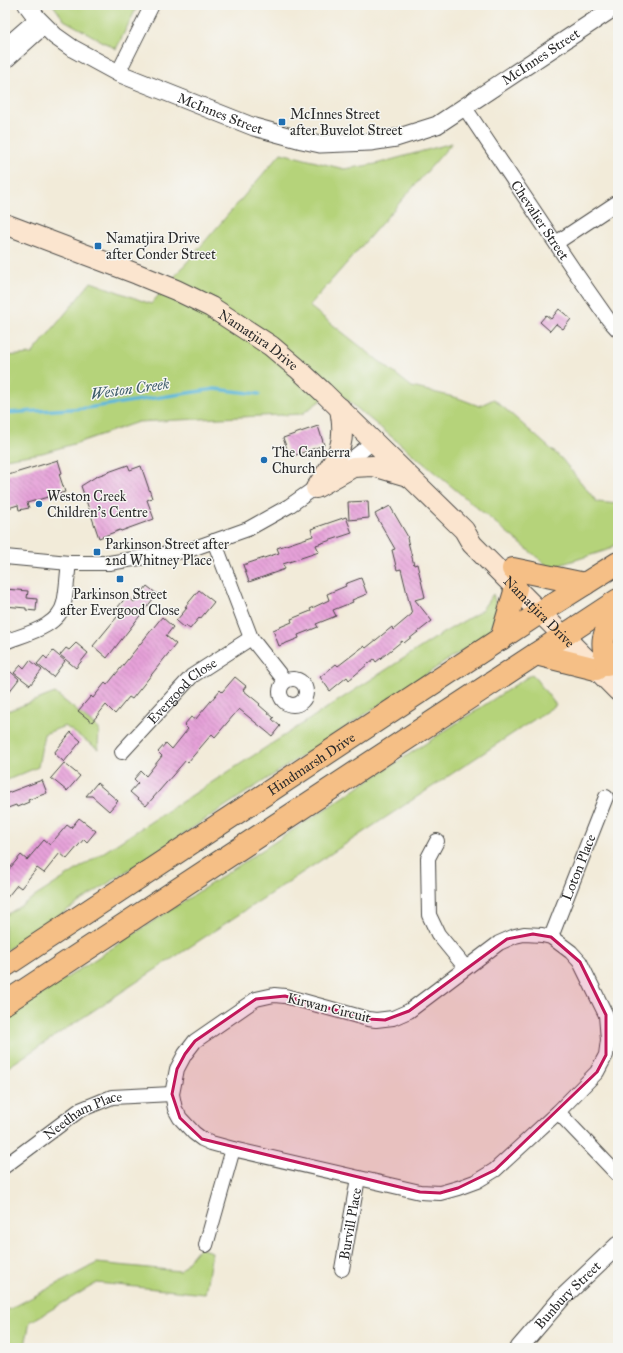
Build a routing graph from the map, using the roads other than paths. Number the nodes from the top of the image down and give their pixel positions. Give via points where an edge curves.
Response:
1 (152, 5) edge
2 (618, 5) edge
3 (36, 16) edge
4 (5, 46) edge
5 (5, 62) edge
6 (118, 73) junction
7 (465, 108) junction
8 (618, 202) edge
9 (5, 224) edge
10 (556, 243) junction
11 (618, 330) edge
12 (340, 408) junction
13 (373, 442) junction
14 (409, 476) junction
15 (316, 488) junction
16 (214, 541) junction
17 (5, 557) edge
18 (69, 563) junction
19 (618, 563) edge
20 (514, 579) junction
21 (585, 584) junction
22 (618, 600) edge
23 (545, 610) junction
24 (618, 613) edge
25 (569, 633) junction
26 (251, 638) junction
27 (500, 639) junction
28 (5, 642) edge
29 (536, 654) junction
30 (607, 669) edge
31 (285, 682) dead end
32 (618, 691) edge
33 (122, 752) dead end
34 (606, 797) dead end
35 (437, 841) dead end
36 (551, 937) junction
37 (5, 966) edge
38 (465, 967) junction
39 (5, 1003) edge
40 (612, 1012) edge
41 (172, 1094) junction
42 (558, 1112) junction
43 (233, 1149) junction
44 (5, 1166) edge
45 (618, 1175) edge
46 (358, 1178) junction
47 (206, 1244) dead end
48 (618, 1245) edge
49 (342, 1269) dead end
50 (519, 1348) edge

1 - 6 street
2 - 7 street, McInnes Street
3 - 4 street
3 - 5 street
3 - 6 street, McInnes Street via 72,48
6 - 7 street, McInnes Street via 254,127 320,144 396,138 438,125
7 - 10 street, Chevalier Street
8 - 10 street
9 - 12 main road, Namatjira Drive via 137,274 211,307 271,346
10 - 11 street, Chevalier Street
12 - 13 main road, Namatjira Drive
12 - 15 main road via 343,432 341,447
13 - 14 main road, Namatjira Drive
13 - 15 street
14 - 15 main road via 373,466 353,467
14 - 20 main road, Namatjira Drive via 464,530 472,544
15 - 16 street via 248,529
16 - 18 street via 182,551 109,563
16 - 26 street
17 - 18 street
18 - 28 street via 64,604 56,619 48,625
19 - 21 main road, Hindmarsh Drive
20 - 21 main road
20 - 23 main road, Namatjira Drive
20 - 27 main road
21 - 23 main road, Hindmarsh Drive
22 - 25 main road
23 - 25 main road, Namatjira Drive
23 - 27 main road, Hindmarsh Drive
24 - 30 main road via 604,633
25 - 29 main road
25 - 30 main road, Namatjira Drive
26 - 31 street
26 - 33 street, Evergood Close via 192,676
27 - 37 main road, Hindmarsh Drive
29 - 30 main road
29 - 39 main road
30 - 32 main road, Namatjira Drive
34 - 36 street, Loton Place
35 - 38 street via 428,858 429,915 438,934
36 - 38 street, Kirwan Circuit via 533,934 515,936 498,943
36 - 40 street, Kirwan Circuit via 580,962
38 - 41 street, Kirwan Circuit via 409,1011 385,1020 368,1019 285,996 274,995 256,999 195,1041 177,1070
40 - 42 street, Kirwan Circuit via 606,1055 597,1072
41 - 43 street, Kirwan Circuit via 180,1118 194,1133 211,1143
41 - 44 street, Needham Place via 112,1097 80,1110
42 - 45 street
42 - 46 street, Kirwan Circuit via 495,1170 477,1181 458,1188 440,1192 420,1192
43 - 46 street, Kirwan Circuit
43 - 47 street
46 - 49 street, Burvill Place
48 - 50 street, Bunbury Street via 562,1298

